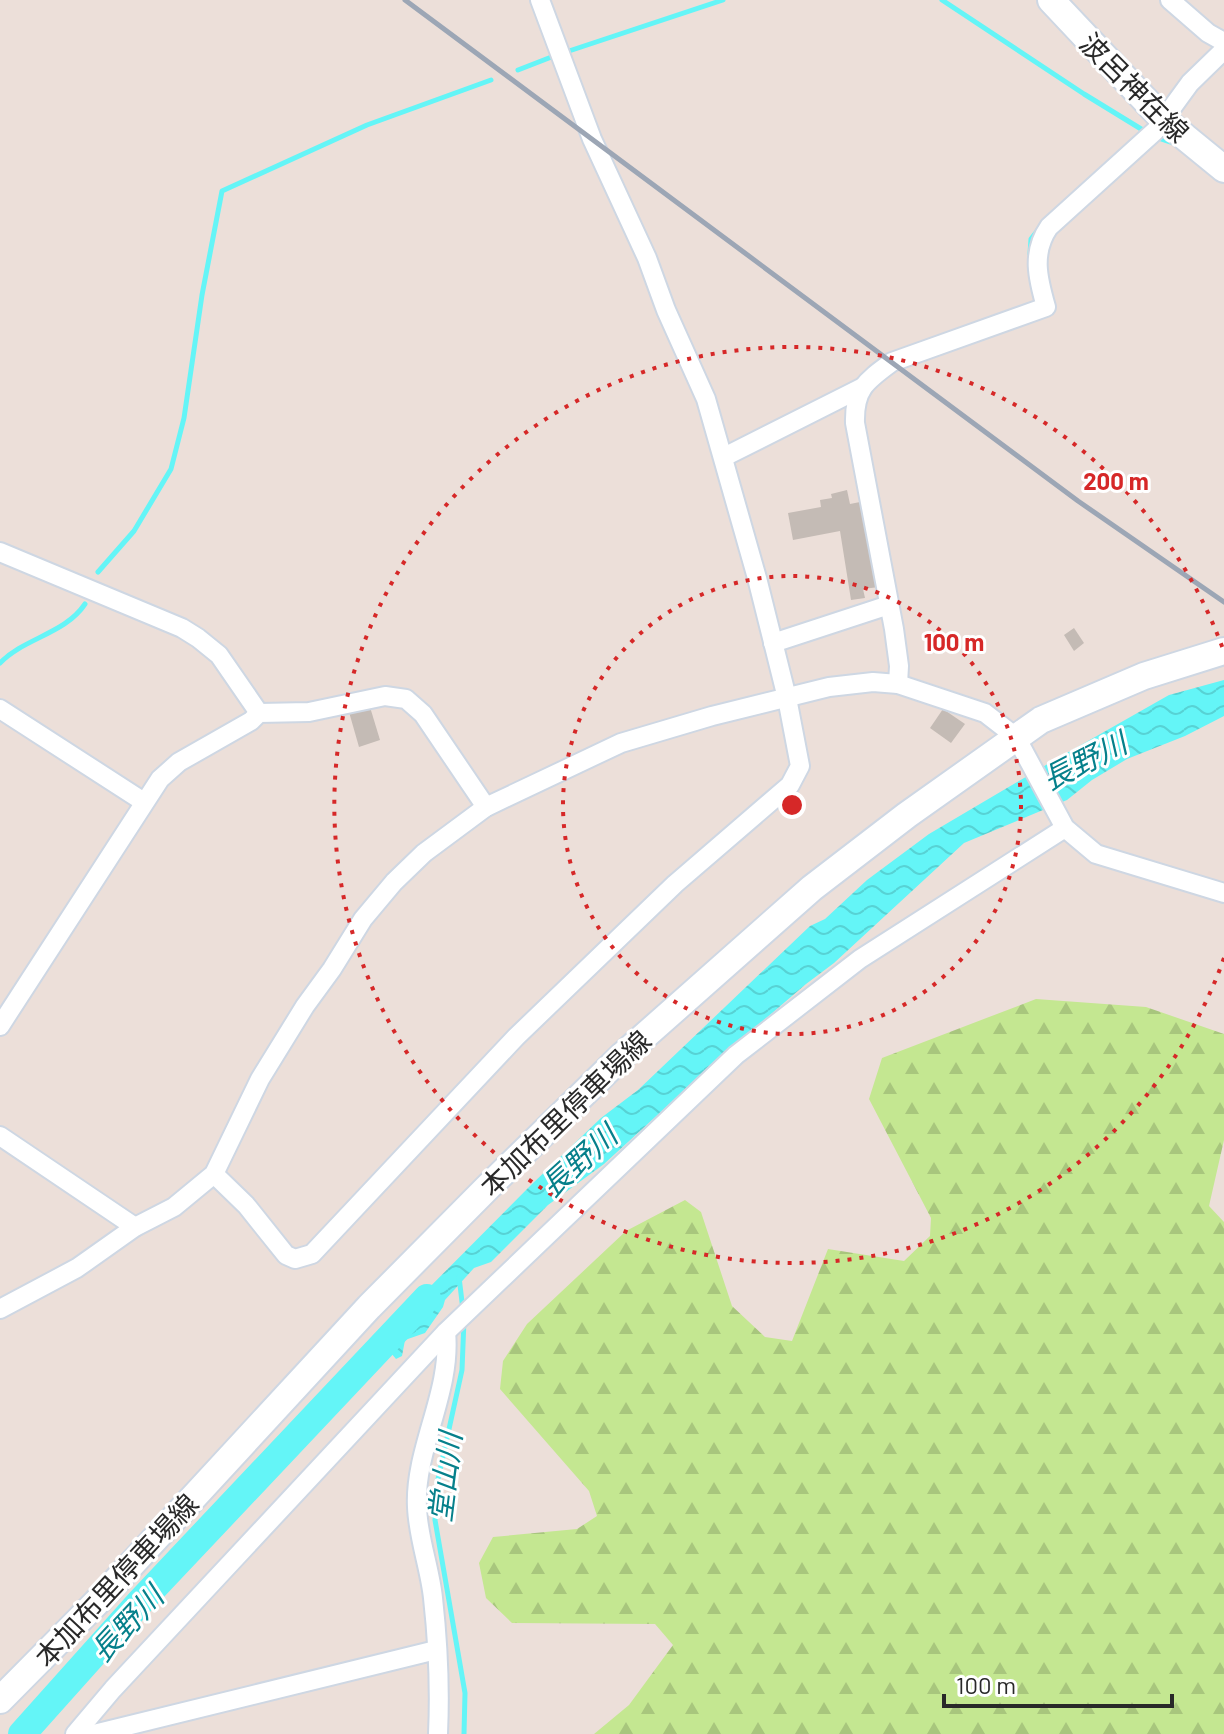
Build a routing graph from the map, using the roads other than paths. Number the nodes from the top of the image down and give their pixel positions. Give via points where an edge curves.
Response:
1 (540, 0) edge
2 (1051, 0) edge
3 (1170, 0) edge
4 (1224, 42) edge
5 (1224, 50) edge
6 (1154, 130) junction
7 (1207, 156) edge
8 (863, 387) junction
9 (724, 457) junction
10 (0, 552) edge
11 (889, 605) junction
12 (773, 643) junction
13 (1224, 651) edge
14 (898, 684) junction
15 (787, 698) junction
16 (0, 709) edge
17 (259, 713) junction
18 (1016, 737) junction
19 (144, 802) junction
20 (486, 807) junction
21 (1065, 828) junction
22 (1222, 891) edge
23 (0, 1026) edge
24 (0, 1136) edge
25 (214, 1174) junction
26 (135, 1227) junction
27 (0, 1309) edge
28 (446, 1332) junction
29 (436, 1650) junction
30 (0, 1700) edge
31 (75, 1734) edge
32 (94, 1734) edge
33 (438, 1734) edge

1 - 9 street via 592,139 706,399
2 - 6 main road, 波呂神在線
3 - 4 street
5 - 6 street
6 - 7 main road, 波呂神在線
6 - 8 street via 1041,238 1039,284 1046,307 892,362
8 - 9 street
8 - 11 street via 856,399 855,423
9 - 12 street
10 - 17 street via 198,638 219,655
11 - 12 street
11 - 14 street
12 - 15 street
13 - 18 main road, 本加布里停車場線 via 1100,693
14 - 15 street via 829,687
14 - 18 street via 985,713
15 - 20 street via 621,743
15 - 25 street via 800,766 790,785 675,884 516,1037 312,1254 295,1259 286,1255
16 - 19 street
17 - 19 street via 179,762
17 - 20 street via 309,712 385,696 406,699 423,714
18 - 21 street
18 - 30 main road, 本加布里停車場線 via 812,888 622,1056 369,1307
19 - 23 street
20 - 25 street via 424,853 363,919 260,1079
21 - 22 street via 1096,854
21 - 28 street via 860,959 736,1055
24 - 26 street
25 - 26 street via 174,1207
26 - 27 street via 77,1268
28 - 29 street via 448,1350 417,1507
28 - 31 street
29 - 32 street
29 - 33 street

